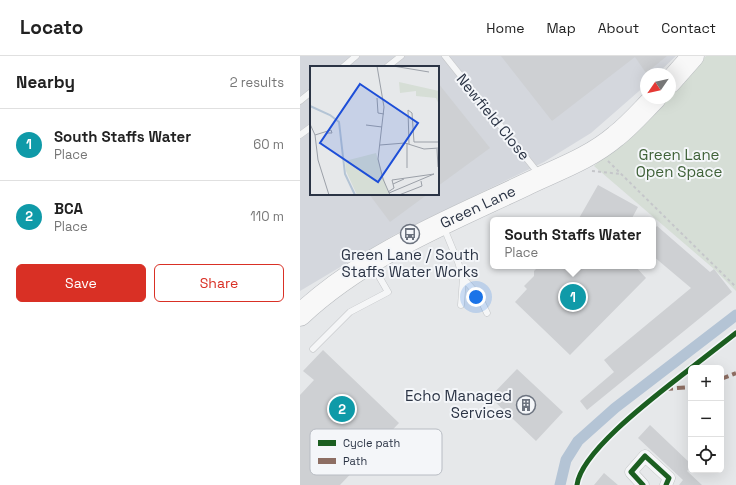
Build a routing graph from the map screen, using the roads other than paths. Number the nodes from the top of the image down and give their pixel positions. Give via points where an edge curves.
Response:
1 (356, 56) edge
2 (401, 56) edge
3 (445, 56) edge
4 (693, 56) edge
5 (344, 66) edge
6 (388, 66) edge
7 (676, 75) edge
8 (310, 93) edge
9 (300, 101) edge
10 (648, 104) edge
11 (310, 127) edge
12 (300, 135) edge
13 (541, 177) junction
14 (442, 224) junction
15 (371, 262) junction
16 (463, 278) junction
17 (461, 305) dead end
18 (487, 313) dead end
19 (300, 315) edge
20 (313, 349) dead end
21 (643, 485) edge
22 (666, 485) edge

1 - 5 lane
2 - 6 lane
3 - 13 lane, Newfield Close
4 - 7 highway
8 - 9 lane
10 - 13 highway, Green Lane via 628,125 596,150 577,162
11 - 12 lane
13 - 14 highway, Green Lane
14 - 15 highway, Green Lane via 404,242
14 - 16 lane
15 - 19 highway, Green Lane via 335,286
15 - 20 lane via 388,292 350,312
16 - 17 lane
16 - 18 lane via 479,296
21 - 22 street via 631,472 645,456 669,478

